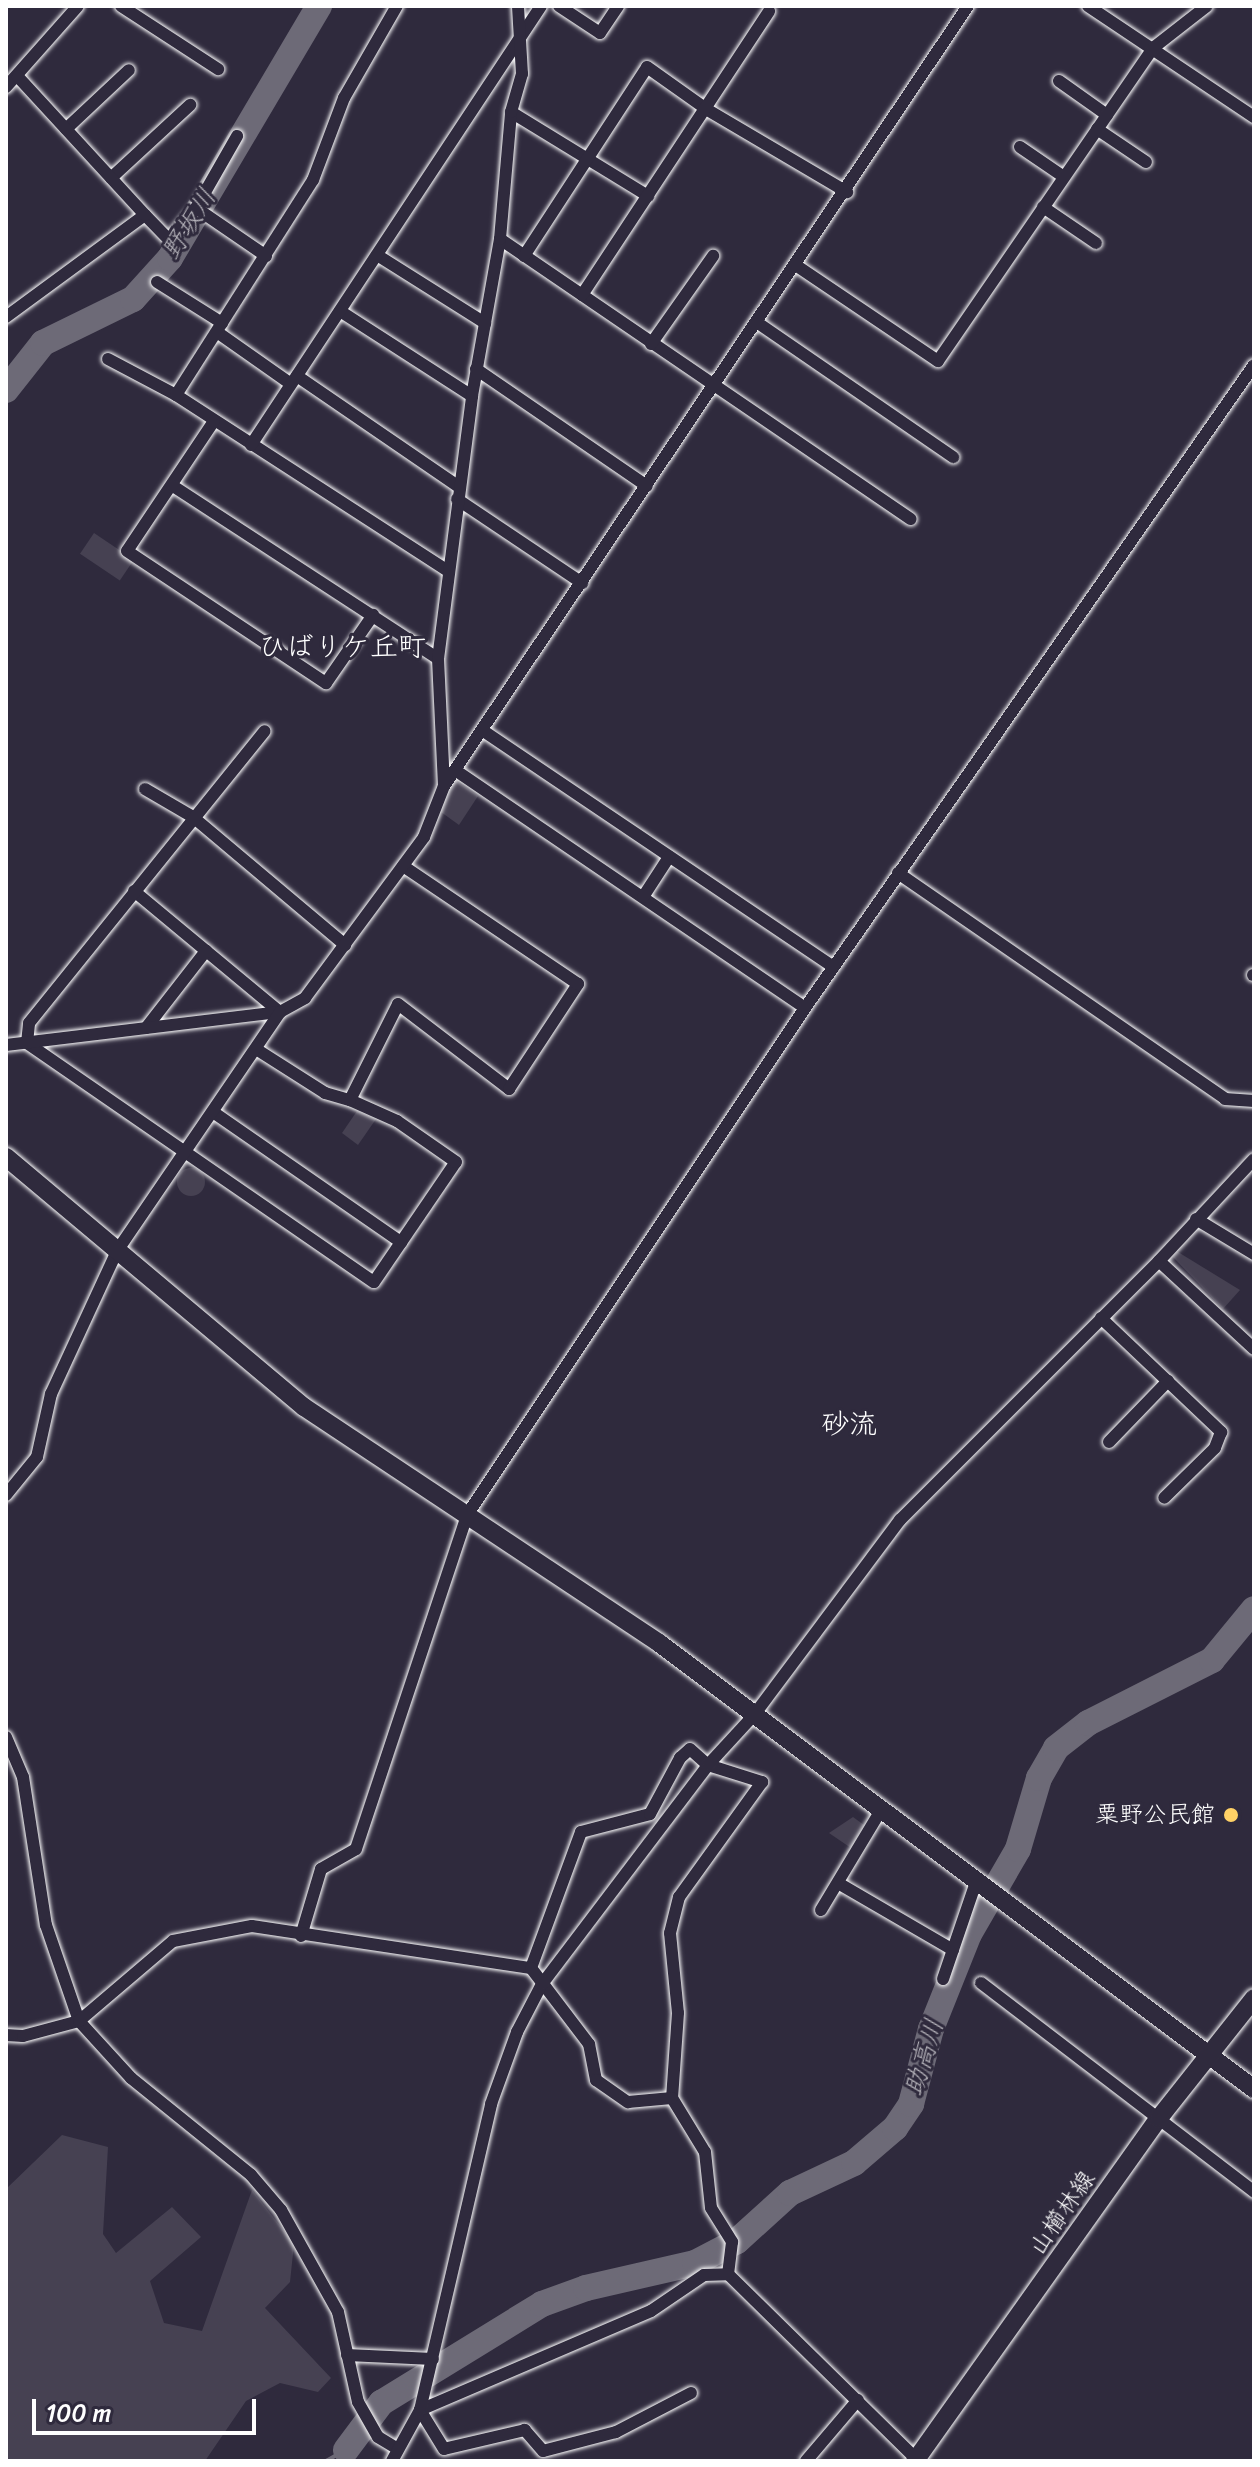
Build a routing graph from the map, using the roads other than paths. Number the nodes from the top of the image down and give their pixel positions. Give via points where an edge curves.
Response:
1 (78, 6) edge
2 (121, 6) edge
3 (397, 6) edge
4 (518, 6) edge
5 (541, 6) edge
6 (559, 6) edge
7 (618, 6) edge
8 (968, 6) edge
9 (1088, 6) edge
10 (1207, 6) edge
11 (769, 11) dead end
12 (521, 40) junction
13 (1153, 48) junction
14 (218, 69) dead end
15 (129, 70) dead end
16 (18, 77) junction
17 (1059, 81) dead end
18 (6, 87) edge
19 (190, 105) dead end
20 (706, 109) junction
21 (511, 112) junction
22 (1107, 115) junction
23 (1254, 117) edge
24 (66, 129) junction
25 (1097, 129) junction
26 (237, 136) dead end
27 (1020, 147) dead end
28 (590, 161) junction
29 (1146, 162) dead end
30 (1064, 177) junction
31 (111, 178) junction
32 (847, 192) junction
33 (648, 196) junction
34 (1043, 207) junction
35 (196, 208) junction
36 (145, 215) junction
37 (500, 239) junction
38 (1096, 243) dead end
39 (377, 255) junction
40 (266, 256) junction
41 (524, 256) junction
42 (713, 256) dead end
43 (797, 266) junction
44 (157, 282) dead end
45 (582, 295) junction
46 (340, 311) junction
47 (6, 317) edge
48 (485, 323) junction
49 (758, 323) junction
50 (220, 328) junction
51 (651, 344) junction
52 (108, 359) dead end
53 (1254, 365) edge
54 (476, 369) junction
55 (294, 380) junction
56 (714, 388) junction
57 (176, 395) junction
58 (472, 396) junction
59 (214, 421) junction
60 (251, 445) junction
61 (953, 457) dead end
62 (173, 486) junction
63 (647, 486) junction
64 (458, 493) junction
65 (911, 519) dead end
66 (448, 571) junction
67 (582, 583) junction
68 (373, 615) junction
69 (438, 659) junction
70 (482, 730) junction
71 (265, 731) dead end
72 (455, 770) junction
73 (444, 786) junction
74 (145, 789) dead end
75 (193, 817) junction
76 (669, 857) junction
77 (403, 866) junction
78 (898, 873) junction
79 (134, 891) junction
80 (643, 897) junction
81 (345, 945) junction
82 (206, 951) junction
83 (833, 967) junction
84 (805, 1008) junction
85 (280, 1012) junction
86 (146, 1028) junction
87 (27, 1043) junction
88 (6, 1045) edge
89 (256, 1049) junction
90 (350, 1100) junction
91 (1254, 1101) edge
92 (213, 1112) junction
93 (185, 1154) junction
94 (6, 1157) edge
95 (1254, 1159) edge
96 (1196, 1219) junction
97 (401, 1242) junction
98 (117, 1251) junction
99 (1254, 1254) edge
100 (1159, 1261) junction
101 (1101, 1318) junction
102 (1254, 1349) edge
103 (1168, 1381) junction
104 (1109, 1442) dead end
105 (6, 1495) edge
106 (1164, 1498) dead end
107 (467, 1515) junction
108 (754, 1715) junction
109 (6, 1737) edge
110 (708, 1765) junction
111 (880, 1812) junction
112 (838, 1883) junction
113 (980, 1885) junction
114 (821, 1910) dead end
115 (301, 1936) junction
116 (953, 1950) junction
117 (531, 1968) junction
118 (943, 1979) dead end
119 (981, 1983) dead end
120 (542, 1984) junction
121 (1254, 1998) edge
122 (79, 2021) junction
123 (6, 2035) edge
124 (1211, 2056) junction
125 (1254, 2089) edge
126 (672, 2098) junction
127 (1159, 2118) junction
128 (1254, 2192) edge
129 (728, 2274) junction
130 (347, 2355) junction
131 (433, 2359) junction
132 (691, 2393) dead end
133 (858, 2400) junction
134 (420, 2410) junction
135 (394, 2454) edge
136 (916, 2460) edge
137 (806, 2461) edge

1 - 16 street
2 - 14 street
3 - 40 street via 344,98 313,180
4 - 12 street
5 - 12 street
6 - 7 street via 600,33
8 - 32 street
9 - 13 street
10 - 13 street
11 - 20 street
12 - 21 street via 522,74
12 - 39 street
13 - 22 street
13 - 23 street
15 - 24 street
16 - 18 street
16 - 24 street
17 - 22 street
19 - 31 street
20 - 28 street via 647,67
20 - 32 street
20 - 33 street
21 - 28 street
21 - 37 street
22 - 25 street
24 - 31 street
25 - 29 street
25 - 30 street
26 - 35 street
27 - 30 street
28 - 33 street
28 - 41 street
30 - 34 street
31 - 36 street
32 - 43 street
33 - 45 street
34 - 38 street
34 - 43 street via 938,361
35 - 36 street via 169,240
35 - 40 street
36 - 47 street
37 - 41 street
37 - 48 street
39 - 46 street
39 - 48 street
40 - 50 street
41 - 45 street
42 - 51 street
43 - 49 street
44 - 50 street
45 - 51 street
46 - 55 street
46 - 58 street
48 - 54 street
49 - 56 street
49 - 61 street
50 - 55 street
50 - 57 street
51 - 56 street
52 - 57 street
53 - 78 street
54 - 58 street
54 - 63 street
55 - 60 street
55 - 64 street
56 - 63 street
56 - 65 street
57 - 59 street
58 - 64 street
59 - 60 street
59 - 62 street
60 - 66 street
62 - 68 street
62 - 68 street via 127,551 326,683
63 - 67 street
64 - 66 street
64 - 67 street
66 - 69 street
67 - 70 street
68 - 69 street
69 - 73 street
70 - 72 street
70 - 76 street
71 - 75 street
72 - 73 street
72 - 80 street
73 - 77 street via 424,837
74 - 75 street
75 - 79 street
75 - 81 street
76 - 80 street
76 - 83 street
77 - 81 street
77 - 90 street via 578,984 509,1089 398,1004
78 - 83 street
78 - 91 street via 1225,1099
79 - 82 street
79 - 87 street via 29,1023
80 - 84 street
81 - 85 street via 305,998
82 - 85 street
82 - 86 street
83 - 84 street
84 - 107 street
85 - 86 street
85 - 89 street
86 - 87 street
87 - 88 street
87 - 93 street
89 - 90 street via 325,1093
89 - 92 street
90 - 97 street via 397,1121 456,1162
92 - 93 street
92 - 97 street
93 - 97 street via 374,1282
93 - 98 street
94 - 98 street
95 - 96 street
96 - 99 street
96 - 100 street
98 - 105 street via 51,1394 37,1457
98 - 107 street via 304,1407
100 - 101 street
100 - 102 street
101 - 103 street
101 - 108 street via 900,1520
103 - 104 street
103 - 106 street via 1221,1432 1215,1448
107 - 108 street via 659,1643
107 - 115 street via 356,1849 321,1869
108 - 110 street
108 - 111 street
109 - 122 street via 23,1777 46,1925
110 - 117 street via 690,1749 650,1814 581,1832
110 - 120 street
110 - 126 street via 762,1782 679,1897 670,1933 678,2013
111 - 112 street
111 - 113 street
112 - 114 street
112 - 116 street
113 - 116 street
113 - 124 street
115 - 117 street
115 - 122 street via 252,1926 173,1941
116 - 118 street
117 - 120 street
119 - 127 street
120 - 126 street via 589,2044 596,2080 628,2102
120 - 131 street via 517,2032 482,2135
121 - 124 street, 山櫛林線
122 - 123 street via 23,2036
122 - 130 street via 131,2078 251,2175 281,2210 338,2312
124 - 125 street
124 - 127 street, 山櫛林線
126 - 129 street via 705,2152 711,2208 732,2242
127 - 128 street
127 - 136 street, 山櫛林線
129 - 133 street
129 - 134 street via 704,2275 651,2311
130 - 131 street
130 - 135 street via 358,2402
131 - 134 street
132 - 134 street via 616,2432 543,2451 525,2430 444,2449
133 - 136 street
133 - 137 street
134 - 135 street

